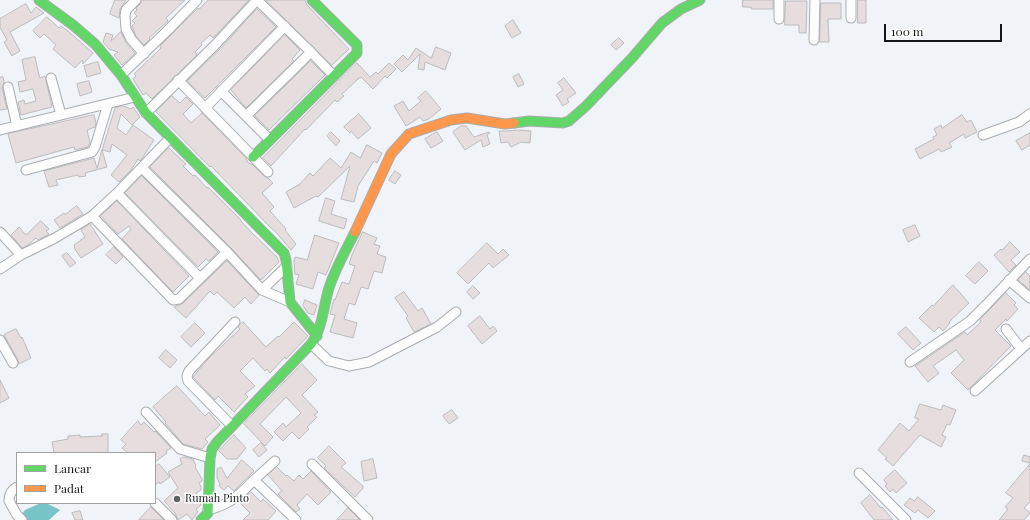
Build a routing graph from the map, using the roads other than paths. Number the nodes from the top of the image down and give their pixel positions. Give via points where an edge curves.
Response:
1 (39, 0) edge
2 (136, 0) edge
3 (197, 0) edge
4 (257, 0) edge
5 (312, 0) edge
6 (700, 0) edge
7 (779, 0) edge
8 (815, 0) edge
9 (851, 0) edge
10 (851, 18) dead end
11 (779, 19) dead end
12 (284, 26) junction
13 (814, 40) dead end
14 (311, 52) junction
15 (144, 54) junction
16 (121, 75) junction
17 (334, 76) junction
18 (51, 78) dead end
19 (178, 80) junction
20 (8, 87) dead end
21 (221, 91) junction
22 (135, 97) junction
23 (108, 104) junction
24 (205, 108) junction
25 (146, 113) junction
26 (1030, 114) edge
27 (61, 116) junction
28 (246, 116) junction
29 (17, 126) junction
30 (0, 130) edge
31 (983, 135) dead end
32 (170, 138) junction
33 (270, 140) junction
34 (253, 157) junction
35 (142, 168) junction
36 (26, 170) dead end
37 (268, 172) dead end
38 (117, 193) junction
39 (92, 216) junction
40 (0, 232) edge
41 (227, 252) junction
42 (22, 255) junction
43 (1030, 259) edge
44 (287, 266) junction
45 (0, 269) edge
46 (200, 278) junction
47 (1009, 280) junction
48 (262, 290) junction
49 (1030, 298) edge
50 (290, 302) junction
51 (456, 312) dead end
52 (236, 322) dead end
53 (1006, 329) dead end
54 (316, 336) junction
55 (0, 340) edge
56 (1030, 341) edge
57 (311, 344) junction
58 (1021, 349) junction
59 (910, 362) dead end
60 (13, 363) dead end
61 (975, 391) dead end
62 (146, 412) dead end
63 (232, 426) junction
64 (210, 458) junction
65 (274, 461) dead end
66 (312, 464) dead end
67 (859, 473) dead end
68 (254, 480) junction
69 (16, 487) edge
70 (156, 504) edge
71 (206, 514) edge
72 (18, 518) edge
73 (172, 520) edge
74 (215, 520) edge
75 (296, 520) edge
76 (368, 520) edge
77 (906, 520) edge

1 - 16 street via 95,44
2 - 15 street via 126,10 126,28 131,39
3 - 15 street
4 - 12 street
4 - 19 street
5 - 17 street via 357,45 357,53
6 - 54 street via 681,9 662,23 632,58 569,121 505,124 467,118 452,120 409,134 391,154 343,255 329,287
7 - 11 street
8 - 13 street
9 - 10 street
12 - 14 street
12 - 21 street
14 - 17 street
14 - 28 street
15 - 16 street
16 - 22 street
17 - 33 street
18 - 27 street
19 - 24 street
19 - 25 street
20 - 29 street
21 - 24 street
21 - 28 street
22 - 23 street
22 - 25 street
23 - 27 street
23 - 36 street via 92,152
24 - 34 street
25 - 32 street
26 - 31 street via 1019,122
27 - 29 street
28 - 33 street
29 - 30 street
32 - 35 street
32 - 44 street via 279,247 284,253
33 - 34 street
34 - 37 street
35 - 38 street
35 - 41 street
38 - 39 street
38 - 46 street
39 - 42 street
39 - 46 street via 170,298 179,299
40 - 42 street
41 - 46 street
41 - 48 street
42 - 45 street
43 - 47 street
44 - 48 street
44 - 50 street
47 - 49 street
47 - 59 street via 970,321
48 - 50 street
50 - 54 street
51 - 57 street via 437,327 369,362 349,366 329,361
52 - 63 street via 189,371 187,378
53 - 58 street
54 - 57 street
55 - 60 street
56 - 58 street
57 - 63 street
58 - 61 street
62 - 64 street via 180,449
63 - 64 street via 214,445
64 - 71 street
65 - 68 street
66 - 76 street
67 - 77 street
68 - 71 street via 234,500
68 - 75 street
69 - 72 street via 10,492 9,501
70 - 73 street
71 - 74 street

